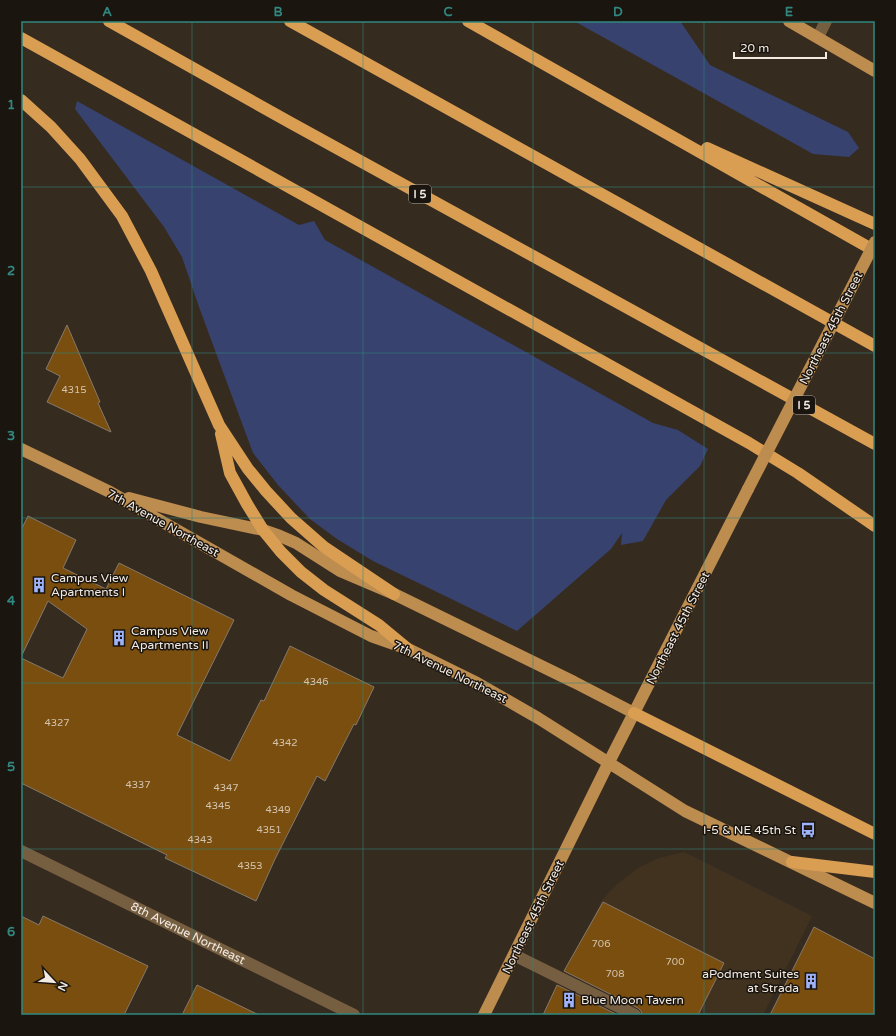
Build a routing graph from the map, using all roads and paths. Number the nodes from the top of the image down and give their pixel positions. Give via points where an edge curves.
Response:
1 (109, 21) edge
2 (290, 21) edge
3 (468, 21) edge
4 (789, 21) edge
5 (826, 21) edge
6 (21, 38) edge
7 (818, 38) junction
8 (875, 71) edge
9 (21, 100) edge
10 (635, 115) junction
11 (875, 224) edge
12 (875, 242) edge
13 (875, 251) edge
14 (875, 346) edge
15 (219, 425) junction
16 (875, 444) edge
17 (21, 449) edge
18 (110, 492) junction
19 (875, 526) edge
20 (263, 530) junction
21 (394, 594) junction
22 (408, 649) junction
23 (634, 713) junction
24 (608, 764) junction
25 (875, 834) edge
26 (21, 851) edge
27 (792, 862) junction
28 (875, 872) edge
29 (875, 903) edge
30 (514, 955) junction
31 (354, 1015) edge
32 (484, 1015) edge
33 (635, 1015) edge

1 - 16 highway, I 5
2 - 14 highway
3 - 10 highway
4 - 7 main road
5 - 7 street
6 - 19 highway via 749,443
7 - 8 main road
9 - 15 highway via 80,159 122,216 151,271
10 - 11 highway
10 - 13 highway
12 - 23 main road, Northeast 45th Street, bridge
15 - 20 highway via 230,473
15 - 21 highway via 248,469 291,518 324,547
17 - 18 main road, 7th Avenue Northeast
18 - 20 main road via 201,517
18 - 22 main road, 7th Avenue Northeast via 291,595 371,636
20 - 21 main road via 296,543 340,571
20 - 22 highway via 301,572 379,625
21 - 23 main road
22 - 24 main road, 7th Avenue Northeast via 508,700
23 - 24 main road, Northeast 45th Street
23 - 25 highway
24 - 27 main road, 7th Avenue Northeast via 685,811
24 - 30 main road, Northeast 45th Street
26 - 31 street, 8th Avenue Northeast
27 - 28 highway
27 - 29 main road, 7th Avenue Northeast
30 - 32 main road, Northeast 45th Street
30 - 33 street

